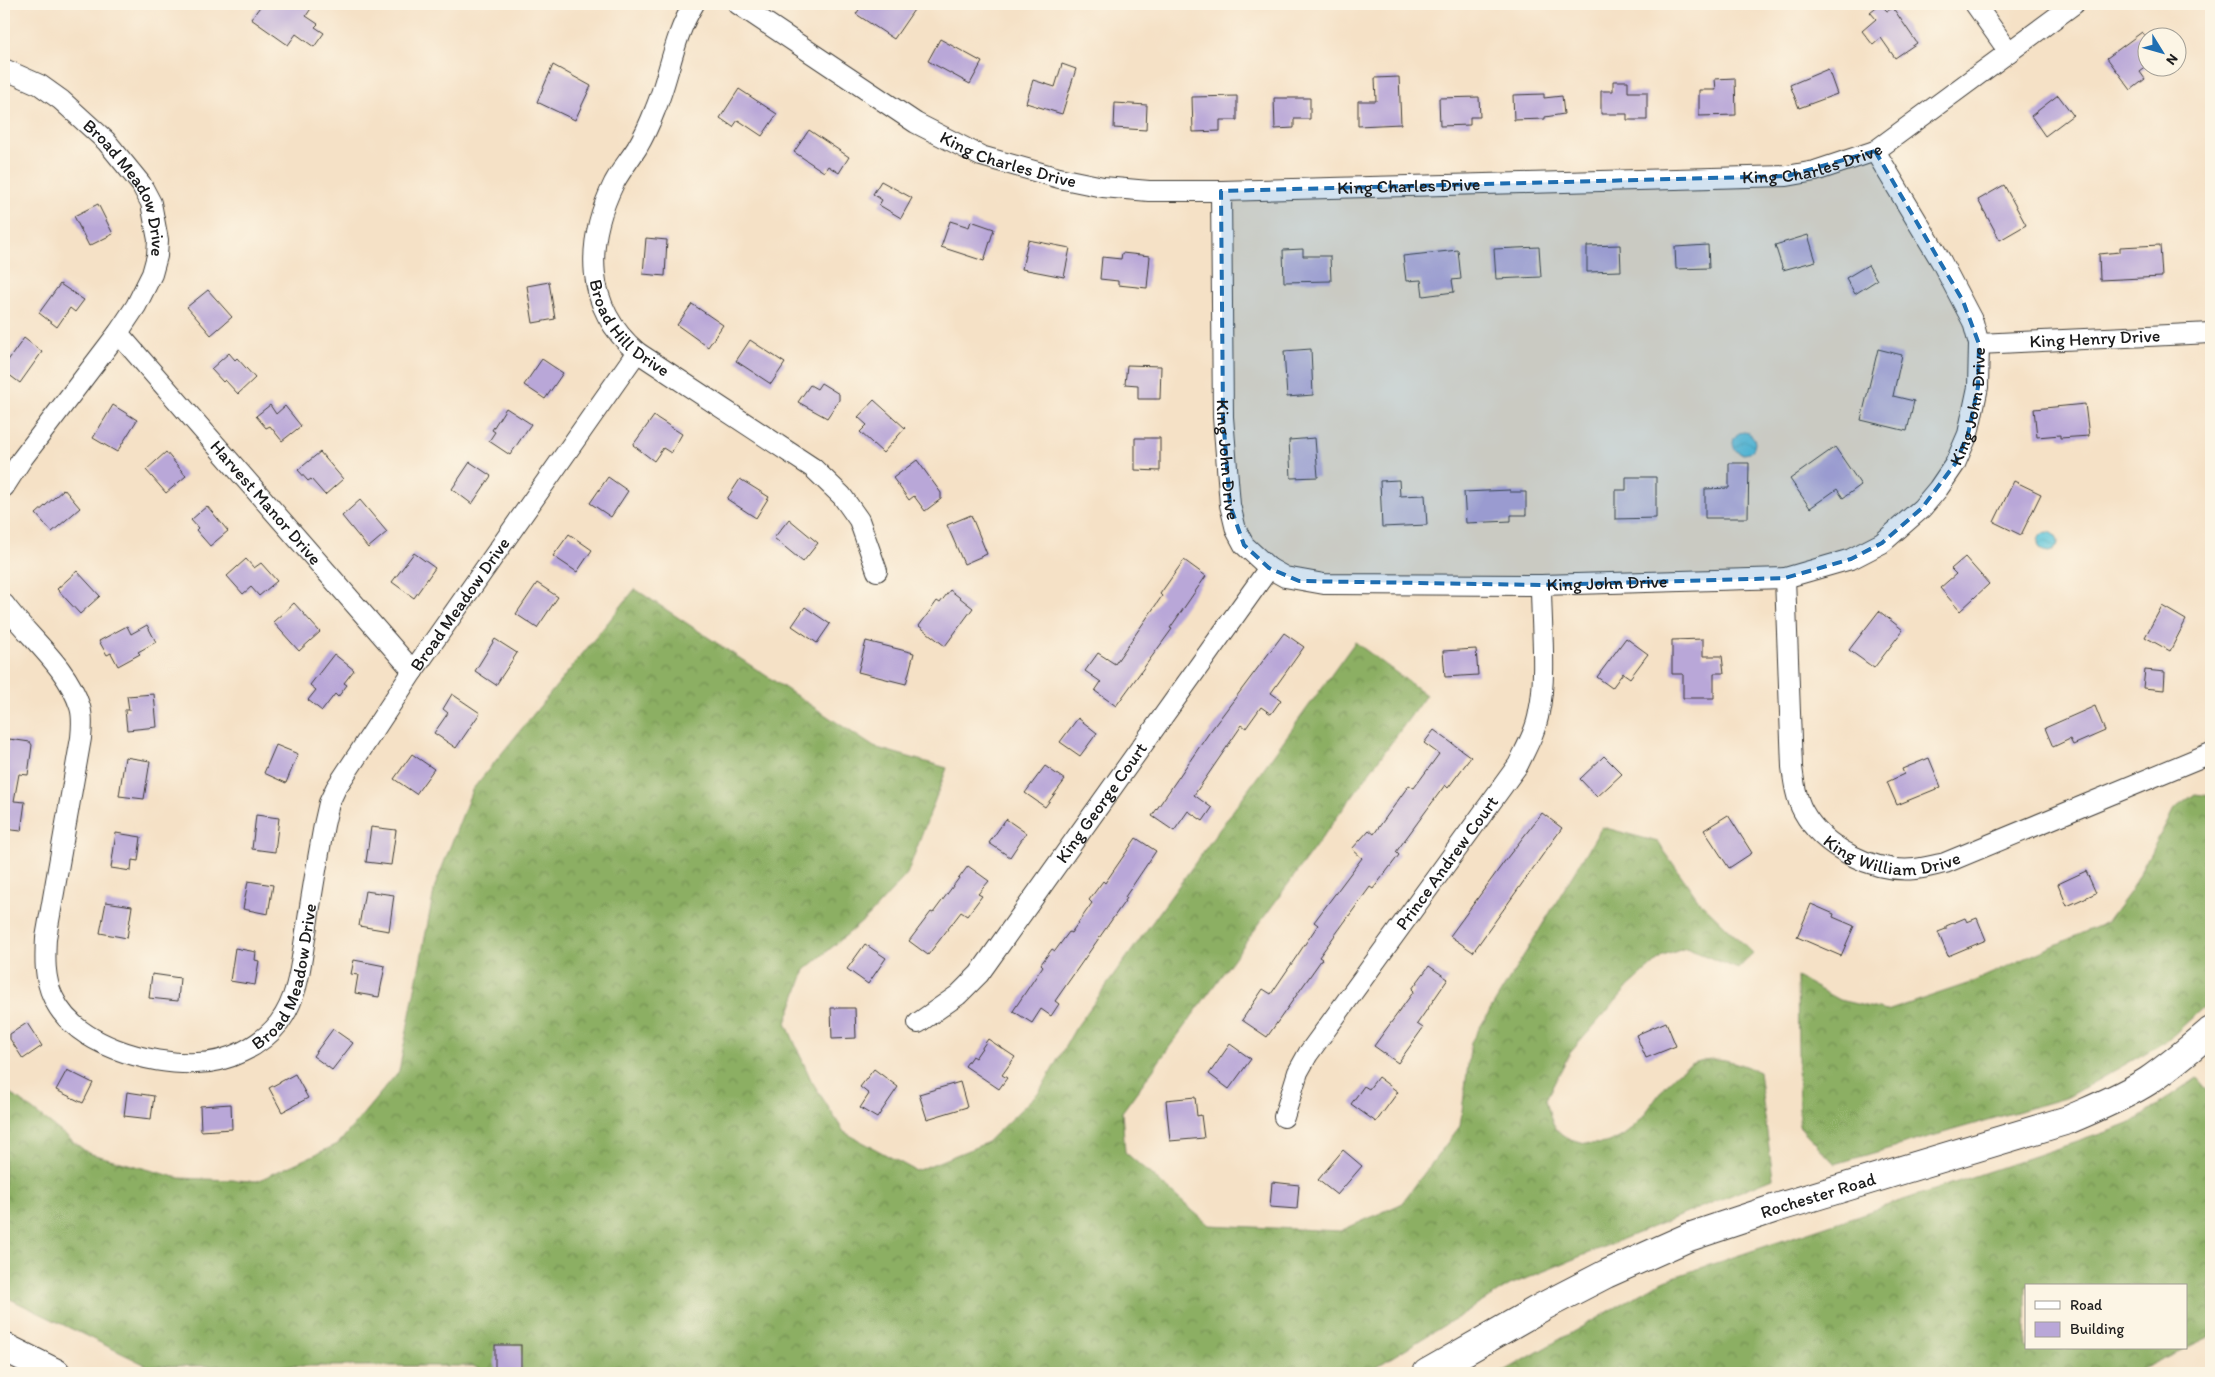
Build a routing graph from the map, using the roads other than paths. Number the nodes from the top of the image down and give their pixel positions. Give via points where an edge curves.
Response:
1 (694, 4) edge
2 (738, 4) edge
3 (1975, 4) edge
4 (2074, 4) edge
5 (2009, 52) junction
6 (4, 69) edge
7 (1875, 151) junction
8 (1221, 191) junction
9 (118, 333) junction
10 (2211, 333) edge
11 (1980, 344) junction
12 (637, 352) junction
13 (4, 487) edge
14 (1269, 568) junction
15 (877, 571) dead end
16 (1785, 578) junction
17 (1541, 586) junction
18 (4, 604) edge
19 (414, 671) junction
20 (2211, 753) edge
21 (918, 1023) dead end
22 (2211, 1031) edge
23 (1284, 1117) dead end
24 (4, 1347) edge
25 (56, 1373) edge
26 (1427, 1373) edge

1 - 12 street, Broad Hill Drive via 674,47 659,100 638,146 615,182 602,211 596,237 596,290 615,330
2 - 8 street, King Charles Drive via 916,123 981,156 1103,187
3 - 5 street
4 - 5 street, King Charles Drive
5 - 7 street, King Charles Drive
6 - 9 street, Broad Meadow Drive via 40,85 78,115 118,156 141,184 151,203 158,240 157,256 146,290
7 - 8 street, King Charles Drive via 1815,171 1787,176
7 - 11 street, King John Drive via 1963,301
8 - 14 street, King John Drive via 1223,417 1230,505 1236,530 1244,545
9 - 13 street, Broad Meadow Drive
9 - 19 street, Harvest Manor Drive
10 - 11 street, King Henry Drive
11 - 16 street, King John Drive via 1978,387 1968,434 1955,464 1938,489 1901,527 1868,552
12 - 15 street, Broad Hill Drive via 813,468 842,496 858,520
12 - 19 street, Broad Meadow Drive
14 - 17 street, King John Drive via 1285,577 1324,584
14 - 21 street, King George Court via 979,974 958,995
16 - 17 street, King John Drive
16 - 20 street, King William Drive via 1792,767 1796,794 1803,811 1826,840 1871,864 1914,869 1945,863
17 - 23 street, Prince Andrew Court via 1542,695 1539,714 1518,765 1308,1054 1298,1072
18 - 19 street, Broad Meadow Drive via 62,673 80,707 82,722 46,938 46,974 53,997 63,1014 100,1043 153,1059 197,1064 253,1047 278,1024 289,1008 298,981 329,803 345,772
22 - 26 street, Rochester Road via 2146,1082 2068,1120 1689,1237 1552,1302
24 - 25 street

